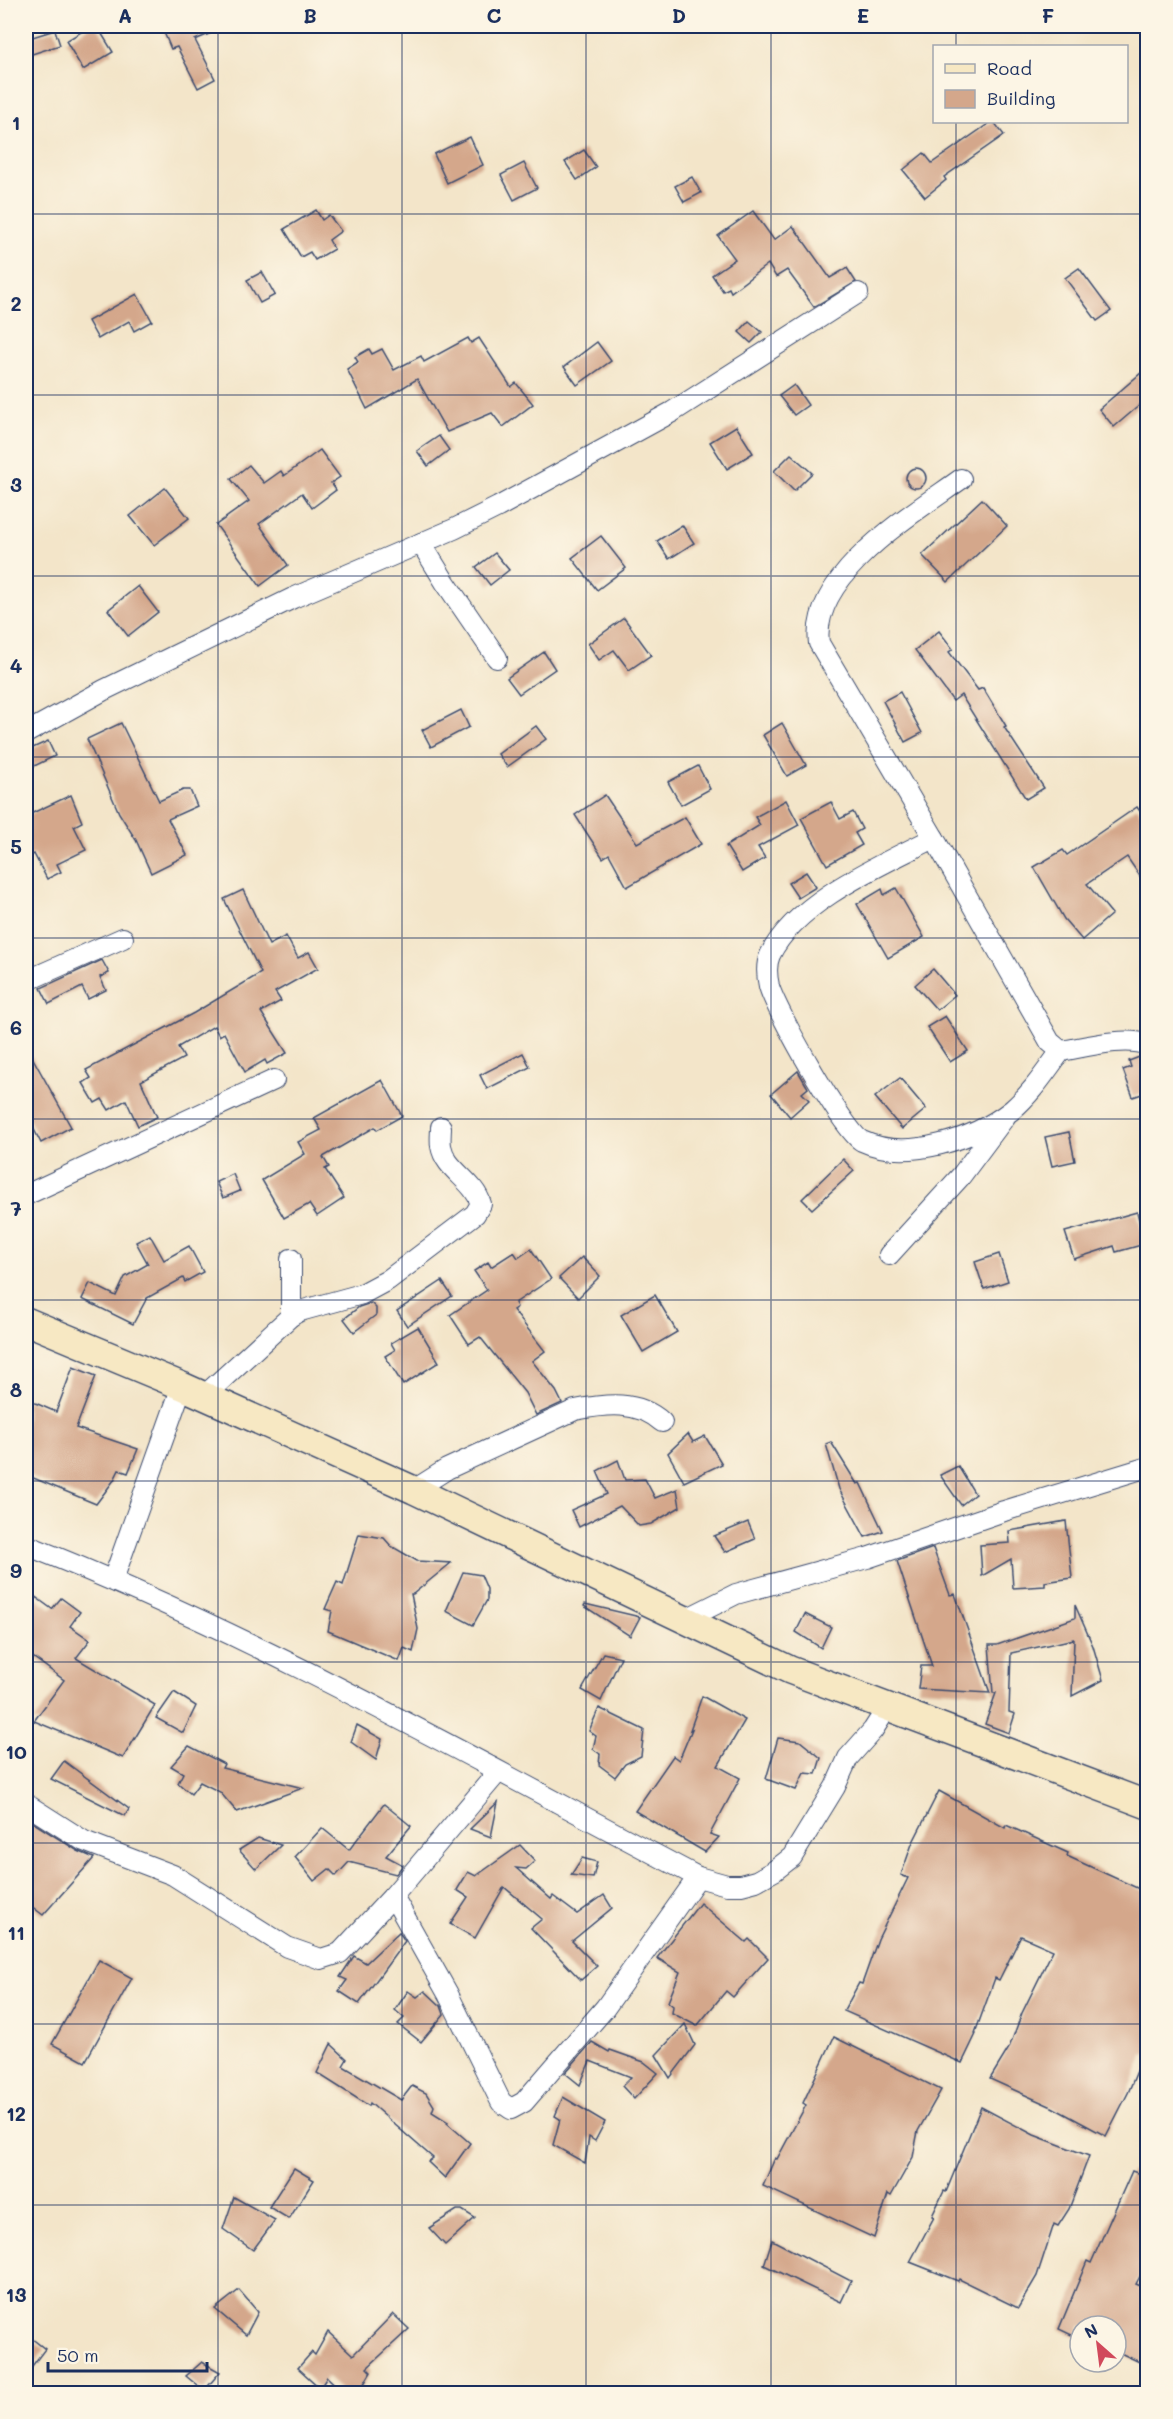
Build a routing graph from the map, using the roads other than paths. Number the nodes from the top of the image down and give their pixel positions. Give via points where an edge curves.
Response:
1 (858, 293) dead end
2 (961, 479) dead end
3 (421, 543) junction
4 (497, 658) dead end
5 (26, 733) edge
6 (934, 838) junction
7 (123, 938) dead end
8 (26, 981) edge
9 (1145, 1042) edge
10 (1061, 1050) junction
11 (274, 1080) dead end
12 (1011, 1110) junction
13 (441, 1127) dead end
14 (26, 1195) edge
15 (890, 1255) dead end
16 (291, 1259) dead end
17 (291, 1316) junction
18 (26, 1321) edge
19 (193, 1391) junction
20 (662, 1422) dead end
21 (1148, 1467) edge
22 (414, 1490) junction
23 (26, 1545) edge
24 (113, 1580) junction
25 (684, 1620) junction
26 (887, 1708) junction
27 (498, 1773) junction
28 (26, 1804) edge
29 (1148, 1805) edge
30 (698, 1877) junction
31 (393, 1896) junction

1 - 3 street via 672,412 498,507
2 - 6 street via 857,560 831,594 817,629 822,651
3 - 4 street
3 - 5 street via 293,598 104,690
6 - 10 street via 1024,999 1050,1042
6 - 12 street via 826,896 806,912 769,956 770,986 779,1010 839,1114 860,1140 903,1151 935,1146 968,1134
7 - 8 street
9 - 10 street
10 - 12 street via 1030,1092
11 - 14 street
12 - 15 street via 961,1176
13 - 17 street via 441,1147 446,1157 476,1190 481,1203 476,1214 388,1280 362,1294
16 - 17 street
17 - 19 street
18 - 19 street
19 - 22 street
19 - 24 street
20 - 22 street via 645,1409 630,1406 576,1410 447,1469
21 - 25 street via 877,1555 736,1594
22 - 25 street
23 - 24 street
24 - 27 street via 289,1662
25 - 26 street via 790,1670
26 - 29 street
26 - 30 street via 873,1731 848,1758 792,1857 756,1881 741,1885
27 - 30 street
27 - 31 street
28 - 31 street via 84,1841 173,1875 308,1957 321,1959 340,1953
30 - 31 street via 605,2008 524,2102 511,2109 501,2102 448,1994

